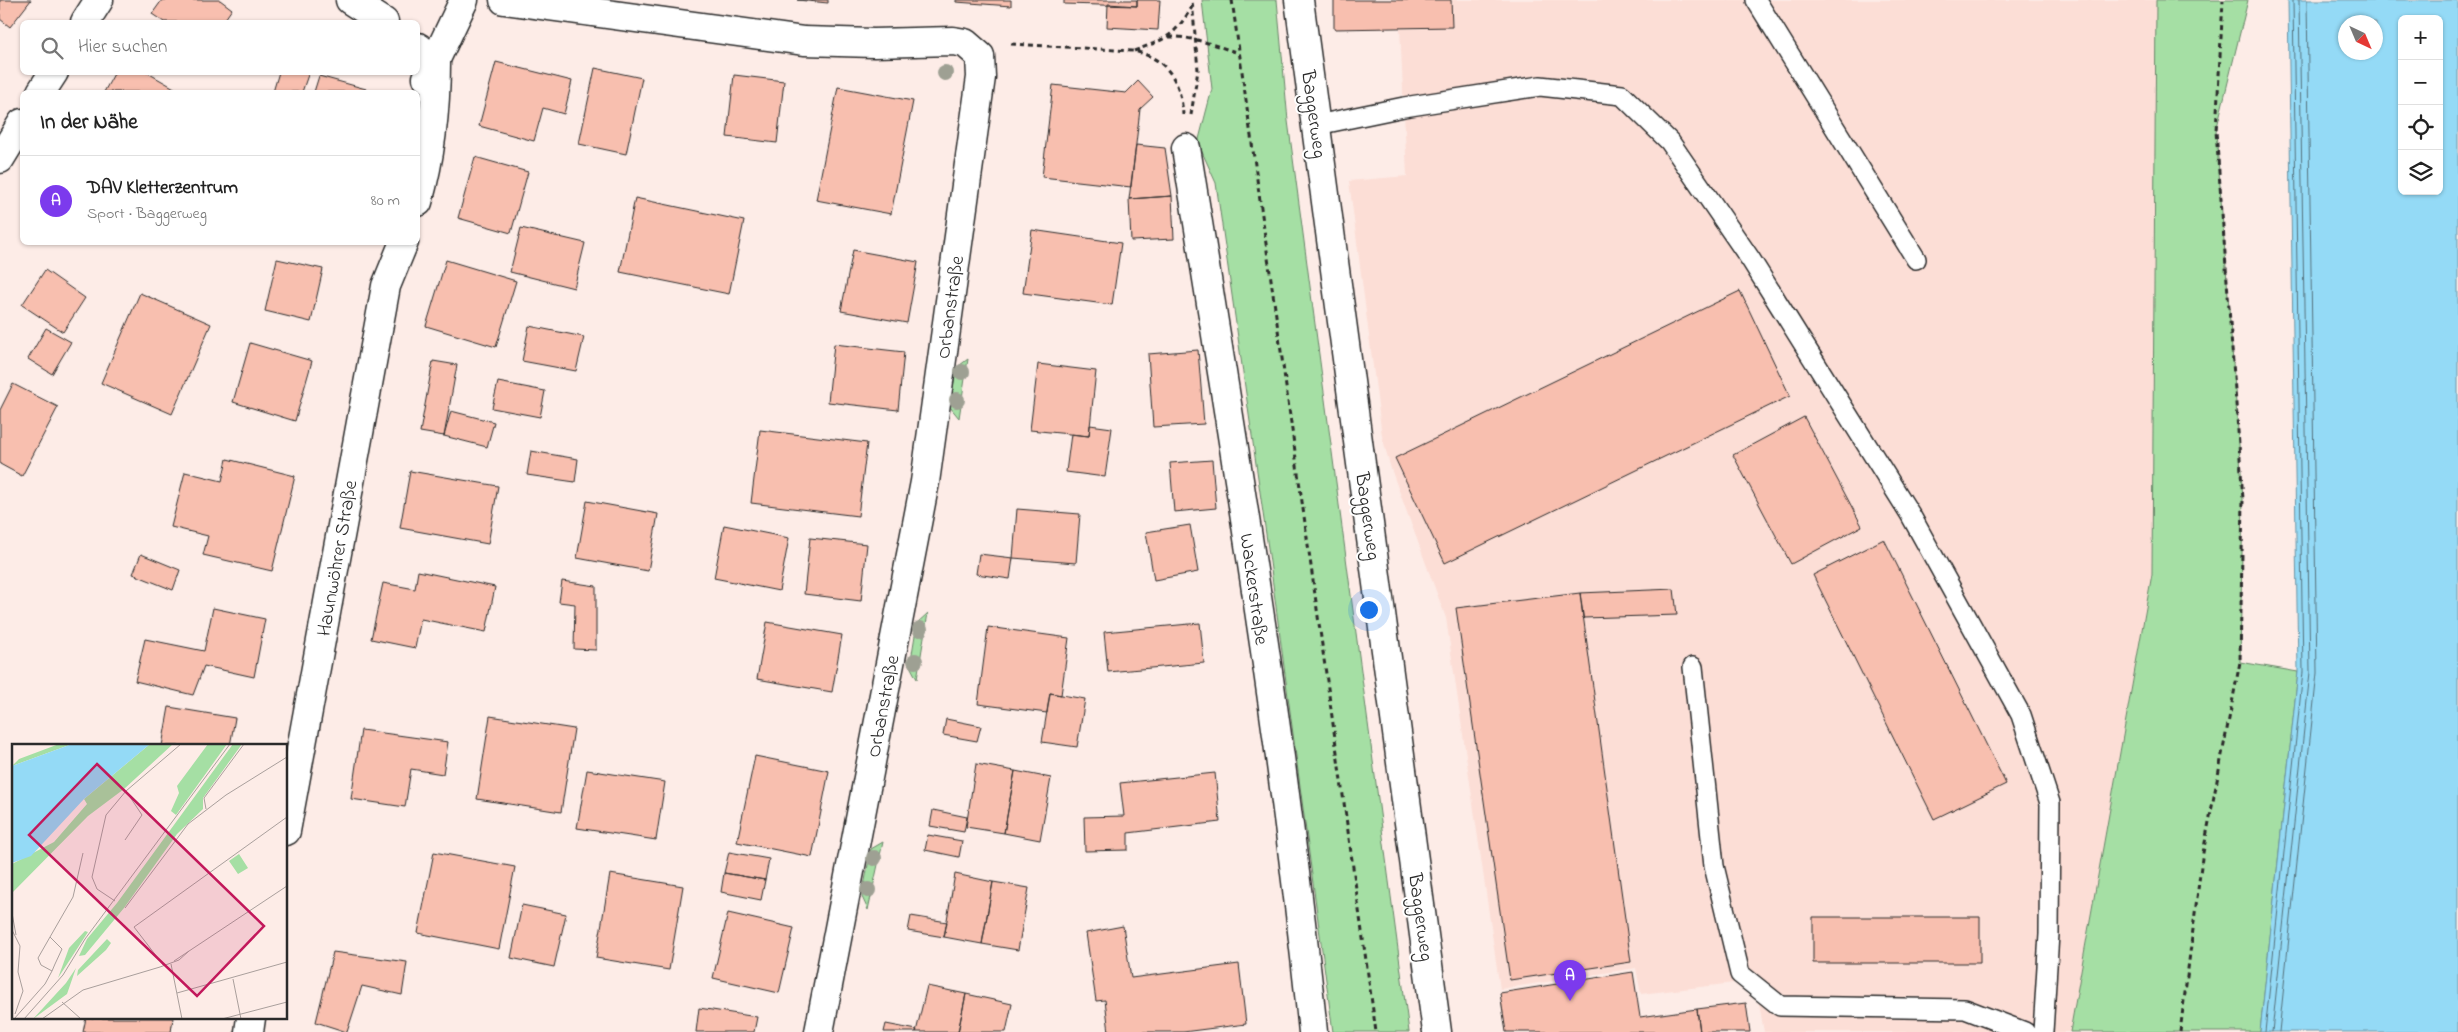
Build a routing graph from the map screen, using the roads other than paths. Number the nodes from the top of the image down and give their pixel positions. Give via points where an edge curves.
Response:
1 (98, 0) edge
2 (350, 0) edge
3 (464, 0) edge
4 (504, 0) edge
5 (1299, 0) edge
6 (1756, 0) edge
7 (86, 20) edge
8 (381, 20) edge
9 (427, 54) edge
10 (52, 75) edge
11 (42, 90) edge
12 (419, 90) edge
13 (1317, 125) junction
14 (20, 126) edge
15 (1186, 148) road end
16 (0, 159) edge
17 (420, 195) edge
18 (383, 245) edge
19 (403, 245) edge
20 (1916, 259) dead end
21 (386, 286) junction
22 (1693, 667) dead end
23 (288, 820) edge
24 (819, 1032) edge
25 (1313, 1032) edge
26 (1437, 1032) edge
27 (2025, 1032) edge
28 (2043, 1032) edge

1 - 7 street
2 - 8 street
3 - 9 street
4 - 24 street, Orbanstraße via 804,42 953,41 965,43 980,56 981,77 925,482
5 - 13 street, Baggerweg
6 - 20 lane
9 - 12 street
9 - 17 street via 436,92
10 - 11 street
13 - 26 street, Baggerweg
13 - 28 lane via 1404,107 1540,86 1622,96 1670,142 1751,260 1910,514 2021,714 2050,803 2049,934
14 - 16 street
15 - 25 street, Wackerstraße via 1252,565
18 - 21 street, Haunwöhrer Straße
19 - 21 street, Haunwöhrer Straße
21 - 23 street, Haunwöhrer Straße
22 - 27 lane via 1714,866 1740,974 1780,1006 1965,1009

